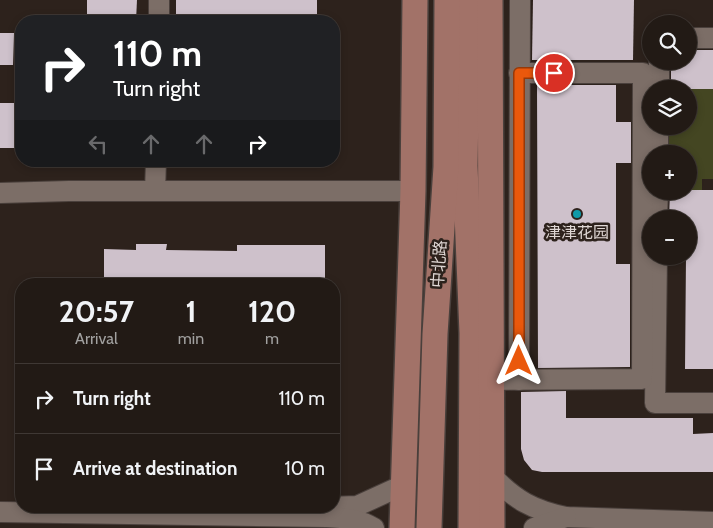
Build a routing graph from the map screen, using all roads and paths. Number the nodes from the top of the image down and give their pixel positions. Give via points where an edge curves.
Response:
1 (159, 0) edge
2 (415, 0) edge
3 (447, 0) edge
4 (468, 0) edge
5 (490, 0) edge
6 (520, 0) edge
7 (159, 15) edge
8 (697, 38) edge
9 (713, 38) edge
10 (519, 73) junction
11 (456, 166) junction
12 (156, 167) edge
13 (490, 169) junction
14 (154, 191) junction
15 (413, 191) junction
16 (0, 192) edge
17 (657, 265) edge
18 (472, 333) junction
19 (435, 334) junction
20 (482, 380) junction
21 (519, 380) junction
22 (713, 403) edge
23 (492, 476) junction
24 (403, 485) junction
25 (0, 500) edge
26 (15, 501) edge
27 (340, 506) edge
28 (0, 512) edge
29 (15, 512) edge
30 (66, 513) edge
31 (566, 517) junction
32 (713, 522) edge
33 (374, 528) edge
34 (402, 528) edge
35 (430, 528) edge
36 (471, 528) edge
37 (492, 528) edge
38 (534, 528) edge

1 - 7 street
2 - 15 main road, 中北路
3 - 11 main road, 中北路
4 - 11 main road, 中北路
5 - 13 main road, 中北路
6 - 10 street
8 - 9 street
10 - 21 street
10 - 21 street via 643,73 643,83 642,380
11 - 18 main road, 中北路
11 - 19 main road, 中北路
12 - 14 street
13 - 18 main road
13 - 20 main road, 中北路
14 - 15 street
14 - 16 street
15 - 19 main road
15 - 24 main road, 中北路
17 - 22 street via 655,403
18 - 20 main road, 中北路
19 - 35 main road, 中北路
20 - 21 street
20 - 23 main road, 中北路
20 - 36 main road, 中北路
23 - 31 street via 507,492 529,506
23 - 37 main road, 中北路
24 - 27 street via 357,506
24 - 34 main road, 中北路
25 - 26 street
28 - 29 street
30 - 33 street via 328,517 362,522
31 - 32 street
31 - 38 street

